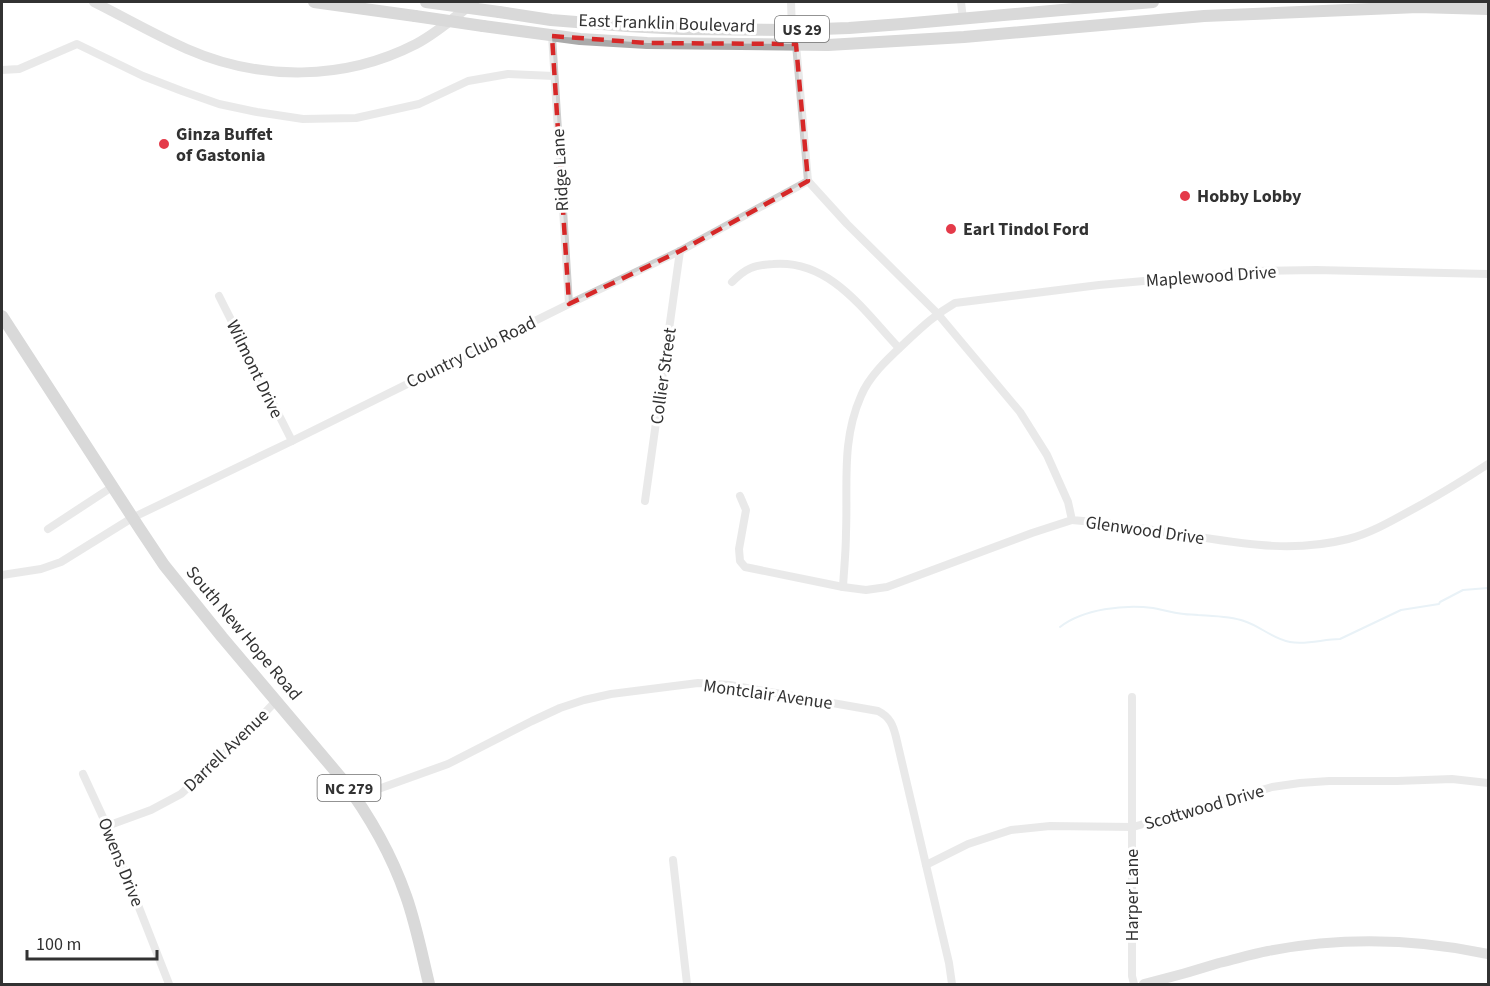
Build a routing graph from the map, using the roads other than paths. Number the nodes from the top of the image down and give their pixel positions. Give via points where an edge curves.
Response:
1 (94, 2) edge
2 (314, 2) edge
3 (424, 2) edge
4 (474, 2) edge
5 (790, 2) edge
6 (961, 2) edge
7 (1153, 2) edge
8 (1105, 3) edge
9 (1442, 4) edge
10 (1488, 9) edge
11 (963, 18) junction
12 (1106, 25) junction
13 (792, 30) junction
14 (552, 36) junction
15 (796, 44) junction
16 (2, 70) edge
17 (554, 76) junction
18 (808, 181) junction
19 (680, 251) junction
20 (1488, 274) edge
21 (732, 282) dead end
22 (219, 296) dead end
23 (569, 304) junction
24 (937, 313) junction
25 (2, 316) edge
26 (899, 348) junction
27 (291, 441) junction
28 (1488, 464) edge
29 (112, 487) junction
30 (740, 496) dead end
31 (645, 501) dead end
32 (132, 518) junction
33 (1072, 520) junction
34 (48, 529) dead end
35 (2, 575) edge
36 (843, 587) junction
37 (1132, 697) dead end
38 (276, 701) junction
39 (83, 774) dead end
40 (1488, 783) edge
41 (356, 797) junction
42 (107, 826) junction
43 (1132, 827) junction
44 (673, 860) dead end
45 (926, 864) junction
46 (1488, 954) edge
47 (169, 984) edge
48 (429, 984) edge
49 (687, 984) edge
50 (952, 984) edge
51 (1134, 984) edge
52 (1144, 984) edge

1 - 4 main road via 187,49 218,60 246,68 300,74 346,69 398,52 417,44
2 - 14 main road, East Franklin Boulevard / US 29, bridge
3 - 13 main road, East Franklin Boulevard / US 29, bridge via 627,26
5 - 13 street
6 - 11 street
7 - 8 main road, East Franklin Boulevard / US 29
8 - 11 main road, East Franklin Boulevard / US 29
8 - 12 street
9 - 10 main road, East Franklin Boulevard / US 29
9 - 12 main road, East Franklin Boulevard / US 29
11 - 13 main road, East Franklin Boulevard / US 29
12 - 15 main road, East Franklin Boulevard / US 29 via 874,44
13 - 15 street
14 - 15 main road, East Franklin Boulevard / US 29 via 647,43
14 - 17 street, Ridge Lane
15 - 18 street
16 - 17 street via 19,69 77,44 143,76 219,104 303,119 356,118 419,104 468,81 508,74
17 - 23 street, Ridge Lane
18 - 19 street, Country Club Road
18 - 24 street, Glenwood Drive
19 - 23 street, Country Club Road
19 - 31 street, Collier Street
20 - 24 street, Maplewood Drive via 1256,271 955,303
21 - 26 street via 742,272 759,265 786,263 809,268 846,292
22 - 27 street, Wilmont Drive
23 - 27 street, Country Club Road
24 - 26 street
24 - 33 street, Glenwood Drive via 1020,412 1047,455
25 - 29 main road, South New Hope Road / NC 279
26 - 36 street via 861,394 851,426 847,444
27 - 32 street, Country Club Road
28 - 33 street, Glenwood Drive via 1386,524 1349,539 1306,546 1274,547
29 - 32 main road, South New Hope Road / NC 279
29 - 34 street
30 - 36 street via 746,510 739,549 745,567
32 - 35 street, Country Club Road via 62,562
32 - 38 main road, South New Hope Road / NC 279 via 192,601
33 - 36 street via 887,587
37 - 43 street, Harper Lane
38 - 41 main road, South New Hope Road / NC 279
38 - 42 street, Darrell Avenue via 181,794
39 - 42 street, Owens Drive
40 - 43 street, Scottwood Drive via 1452,779 1300,783
41 - 45 street, Montclair Avenue via 448,764 531,721 584,700 698,683 730,685 885,715 893,726
41 - 48 main road, South New Hope Road / NC 279 via 401,884
42 - 47 street, Owens Drive
43 - 45 street, Scottwood Drive via 1050,826 1011,830 968,843
43 - 51 street, Harper Lane
44 - 49 street
45 - 50 street, Montclair Avenue
46 - 52 main road via 1426,944 1332,942 1253,954

